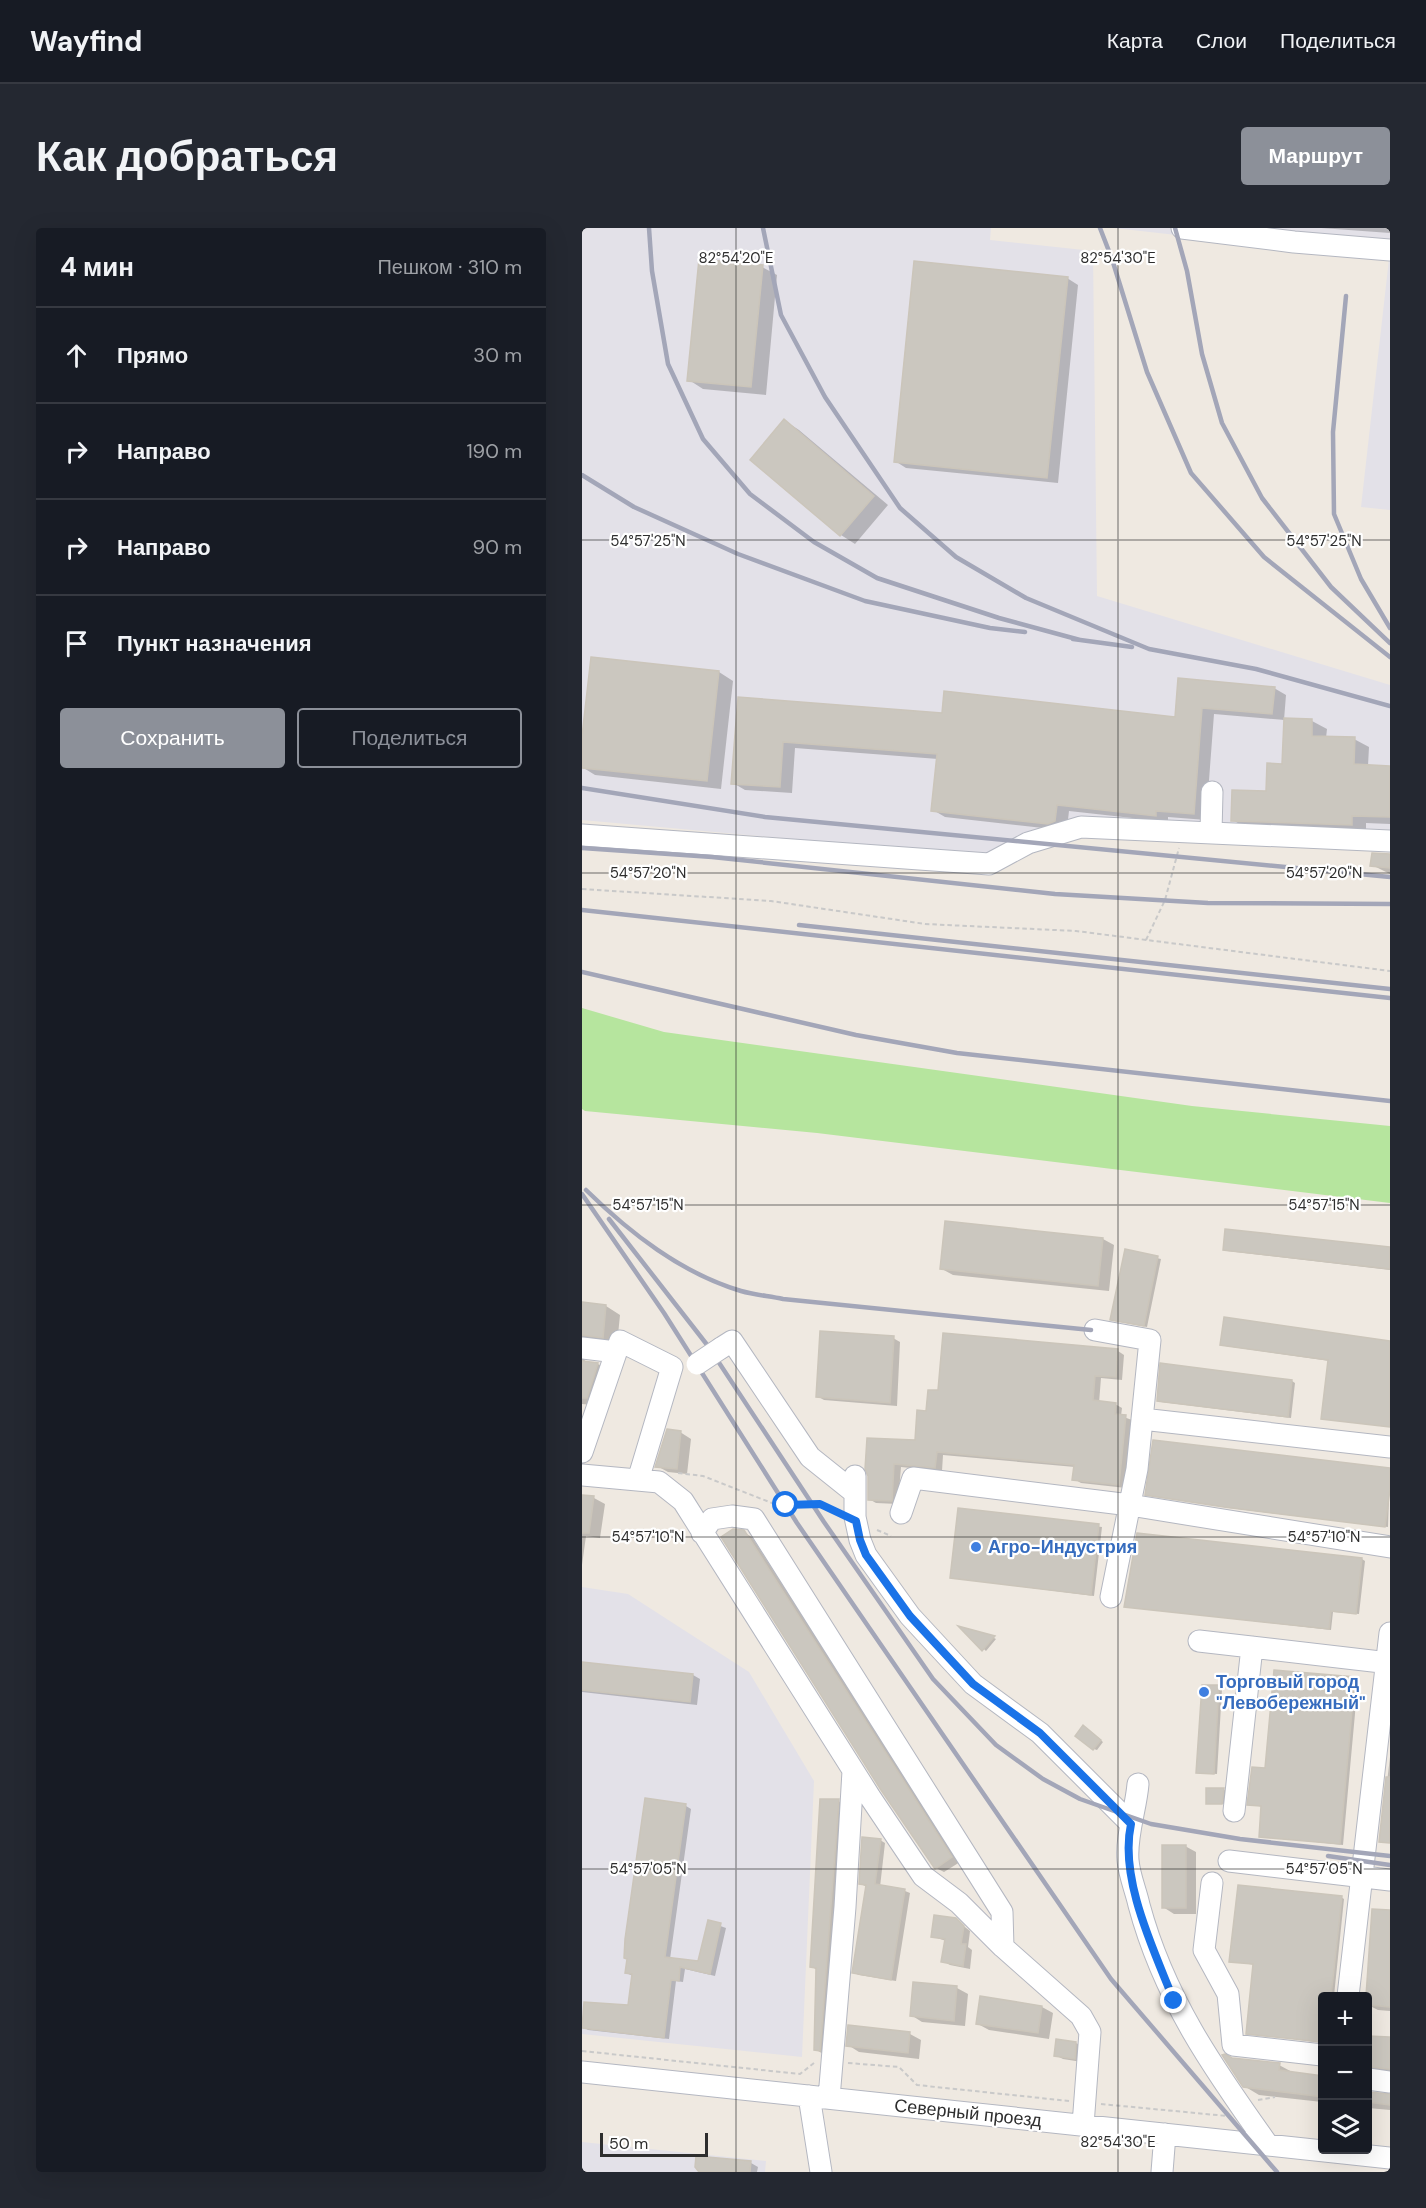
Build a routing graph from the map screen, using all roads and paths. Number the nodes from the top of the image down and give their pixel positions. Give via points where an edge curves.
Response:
1 (1182, 228) edge
2 (1390, 250) edge
3 (1212, 792) dead end
4 (1185, 831) junction
5 (1211, 833) junction
6 (582, 835) edge
7 (1390, 841) edge
8 (582, 888) edge
9 (1146, 940) junction
10 (1390, 971) edge
11 (1095, 1330) dead end
12 (582, 1348) edge
13 (616, 1352) junction
14 (667, 1385) junction
15 (1142, 1419) junction
16 (1390, 1447) edge
17 (582, 1452) edge
18 (672, 1472) dead end
19 (582, 1475) edge
20 (638, 1480) junction
21 (1130, 1505) junction
22 (901, 1513) dead end
23 (856, 1521) junction
24 (702, 1533) junction
25 (891, 1536) dead end
26 (1390, 1547) edge
27 (1111, 1597) dead end
28 (1390, 1633) edge
29 (1199, 1641) dead end
30 (1252, 1647) junction
31 (1388, 1663) edge
32 (854, 1771) junction
33 (1138, 1784) dead end
34 (1234, 1810) dead end
35 (1131, 1824) junction
36 (1229, 1861) dead end
37 (1364, 1876) junction
38 (1390, 1880) edge
39 (1212, 1882) dead end
40 (1003, 1947) junction
41 (1349, 1992) edge
42 (582, 2051) edge
43 (1318, 2054) edge
44 (831, 2062) junction
45 (582, 2072) edge
46 (1372, 2080) edge
47 (1390, 2082) edge
48 (819, 2097) junction
49 (1275, 2097) dead end
50 (1085, 2103) junction
51 (1243, 2110) junction
52 (1083, 2125) junction
53 (1165, 2134) junction
54 (1268, 2145) junction
55 (1390, 2158) edge
56 (821, 2172) edge
57 (1162, 2172) edge

1 - 2 street
3 - 5 street
4 - 5 street
4 - 6 street via 1081,827 1028,843 989,864
4 - 9 path via 1165,900
5 - 7 street
8 - 9 path via 771,901 925,924 1076,931
9 - 10 path
11 - 15 street via 1150,1340
12 - 13 street
13 - 14 street via 620,1341 672,1367
13 - 17 street
14 - 20 street
14 - 23 street, bridge via 732,1341 810,1457 855,1485
15 - 16 street
15 - 21 street
18 - 23 path via 703,1476 777,1505 820,1504
19 - 20 street
20 - 24 street via 659,1482 683,1501
21 - 22 street via 913,1478
21 - 26 street
21 - 27 street
23 - 25 path
23 - 35 street via 866,1555 910,1616 973,1684 1040,1733
24 - 32 street
24 - 40 street via 712,1519 754,1519 1002,1912
28 - 31 street
29 - 30 street
30 - 31 street
30 - 34 street
31 - 37 street
32 - 40 street via 923,1876 959,1903
32 - 44 street
33 - 35 street
35 - 51 street via 1128,1861 1146,1932 1174,2001
36 - 37 street
37 - 38 street
37 - 41 street
39 - 43 street via 1204,1950 1228,1994 1233,2045
40 - 50 street via 1081,2016 1090,2032
42 - 44 path via 800,2074 817,2060
44 - 48 street
44 - 50 path via 899,2067 917,2085
45 - 48 street, Северный проезд
46 - 47 street
48 - 52 street, Северный проезд
48 - 56 street
49 - 51 path via 1256,2100
50 - 51 path via 1222,2116 1238,2115
50 - 52 street
51 - 54 street
52 - 53 street, Северный проезд
53 - 54 street, Северный проезд
53 - 57 street
54 - 55 street, Северный проезд

